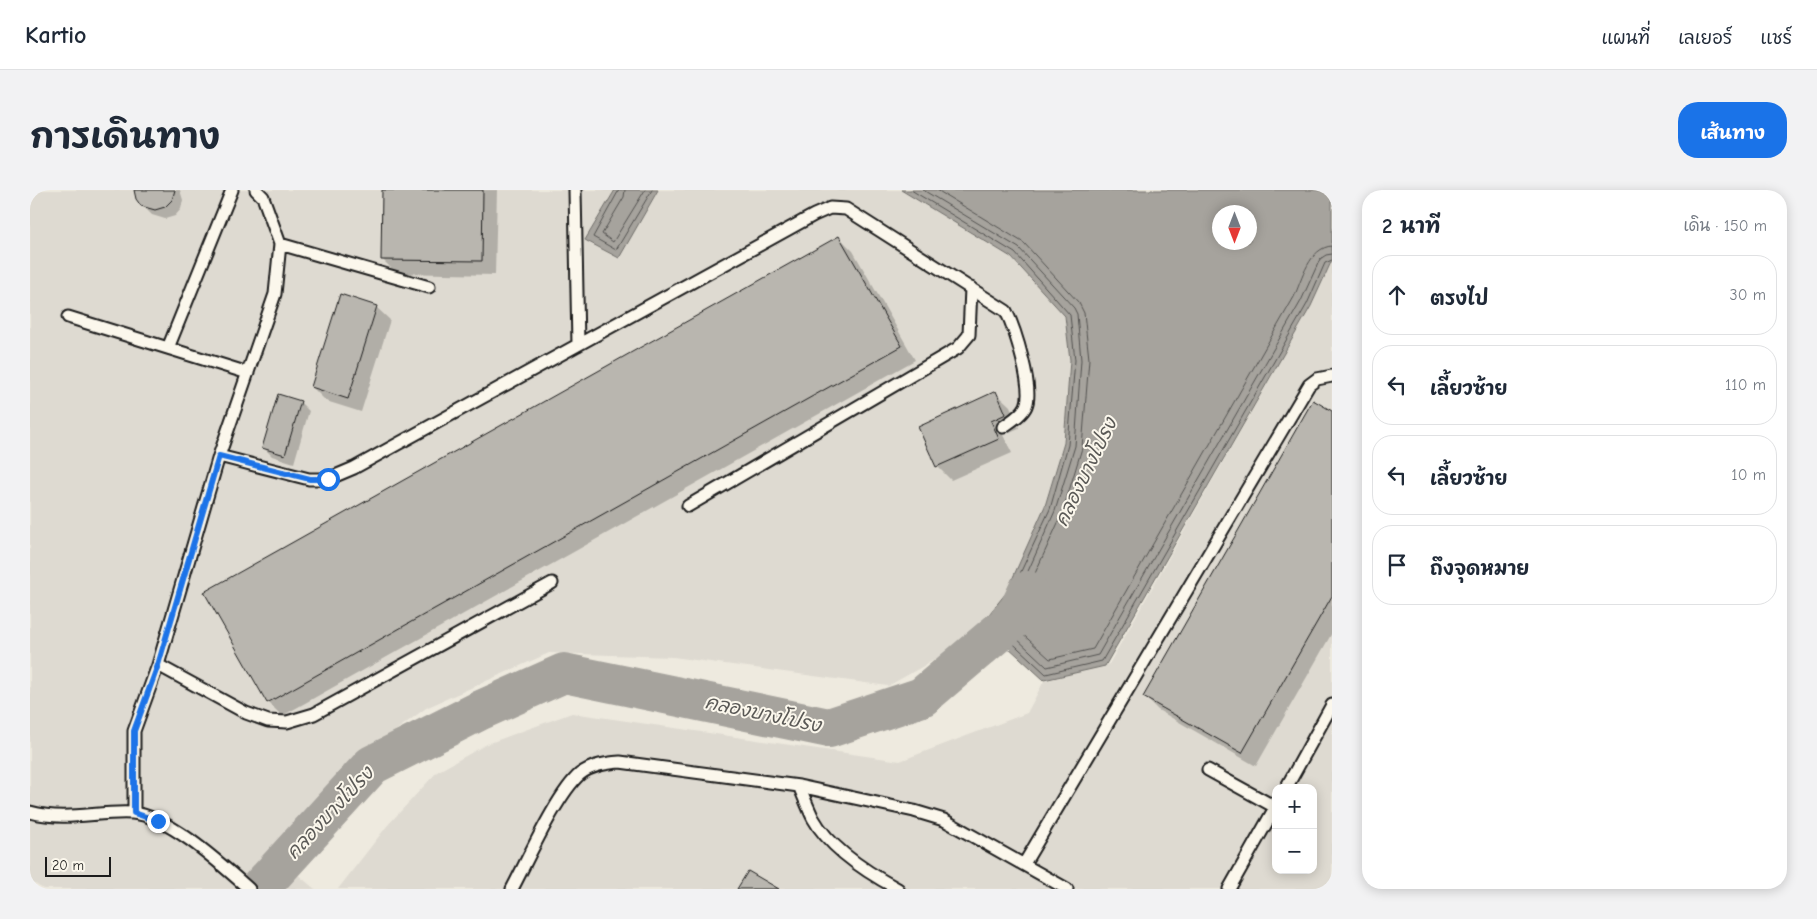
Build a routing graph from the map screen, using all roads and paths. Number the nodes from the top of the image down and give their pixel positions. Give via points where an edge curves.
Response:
1 (232, 190) edge
2 (256, 190) edge
3 (575, 190) edge
4 (280, 244) junction
5 (429, 287) dead end
6 (971, 288) junction
7 (68, 317) dead end
8 (578, 345) junction
9 (168, 348) junction
10 (248, 372) junction
11 (1332, 376) edge
12 (1003, 427) dead end
13 (219, 456) junction
14 (688, 506) dead end
15 (552, 583) dead end
16 (158, 665) junction
17 (1332, 705) edge
18 (1208, 770) dead end
19 (1288, 784) edge
20 (799, 786) junction
21 (1272, 805) edge
22 (30, 812) edge
23 (1272, 812) edge
24 (134, 813) junction
25 (1024, 864) junction
26 (249, 889) edge
27 (512, 889) edge
28 (898, 889) edge
29 (1067, 889) edge
30 (1229, 889) edge

1 - 9 lane
2 - 4 lane via 263,198
3 - 8 lane
4 - 5 lane
4 - 10 lane via 275,294
6 - 8 lane via 846,209 830,208
6 - 12 lane via 1006,312 1026,377 1027,405
6 - 14 lane via 969,335 954,352
7 - 9 lane
8 - 13 lane via 354,468 328,479 310,479
9 - 10 lane
10 - 13 lane
11 - 25 lane via 1317,379 1309,385
13 - 16 lane
15 - 16 lane via 314,714 287,722 268,721 246,713
16 - 24 lane via 134,731
17 - 19 lane
18 - 21 lane
20 - 25 lane via 874,801 944,820
20 - 27 lane via 620,762 599,764 582,773 568,787
20 - 28 lane via 826,836 877,878
22 - 24 lane via 71,818
23 - 30 lane
24 - 26 lane via 175,829
25 - 29 lane

